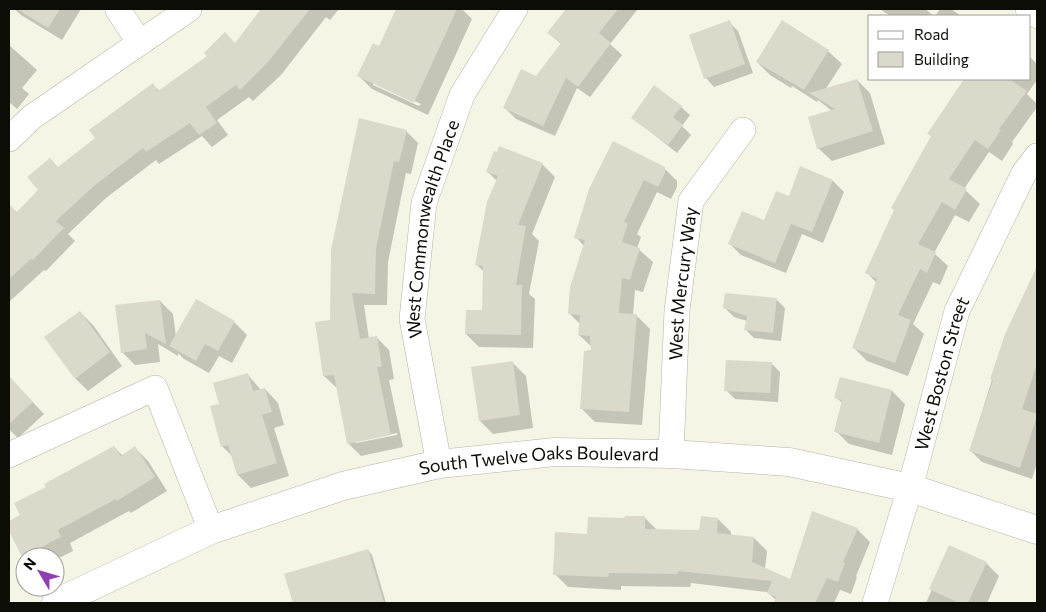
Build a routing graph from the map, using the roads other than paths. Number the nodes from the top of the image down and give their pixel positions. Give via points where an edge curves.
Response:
1 (189, 9) edge
2 (516, 9) edge
3 (1028, 9) edge
4 (118, 10) edge
5 (1037, 16) edge
6 (140, 43) junction
7 (744, 130) dead end
8 (9, 139) edge
9 (1037, 156) edge
10 (671, 454) junction
11 (9, 455) edge
12 (439, 464) junction
13 (910, 488) junction
14 (211, 530) junction
15 (1037, 530) edge
16 (56, 603) edge
17 (875, 603) edge

1 - 6 street
2 - 12 street, West Commonwealth Place via 462,95 424,203 412,319
3 - 5 street
4 - 6 street
6 - 8 street via 32,117
7 - 10 street, West Mercury Way via 691,201 677,310
9 - 13 street, West Boston Street via 1024,173 957,311
10 - 12 street, South Twelve Oaks Boulevard via 555,452
10 - 13 street, South Twelve Oaks Boulevard via 788,462
11 - 14 street via 155,388
12 - 14 street, South Twelve Oaks Boulevard via 342,486
13 - 15 street, South Twelve Oaks Boulevard
13 - 17 street, West Boston Street
14 - 16 street, South Twelve Oaks Boulevard

